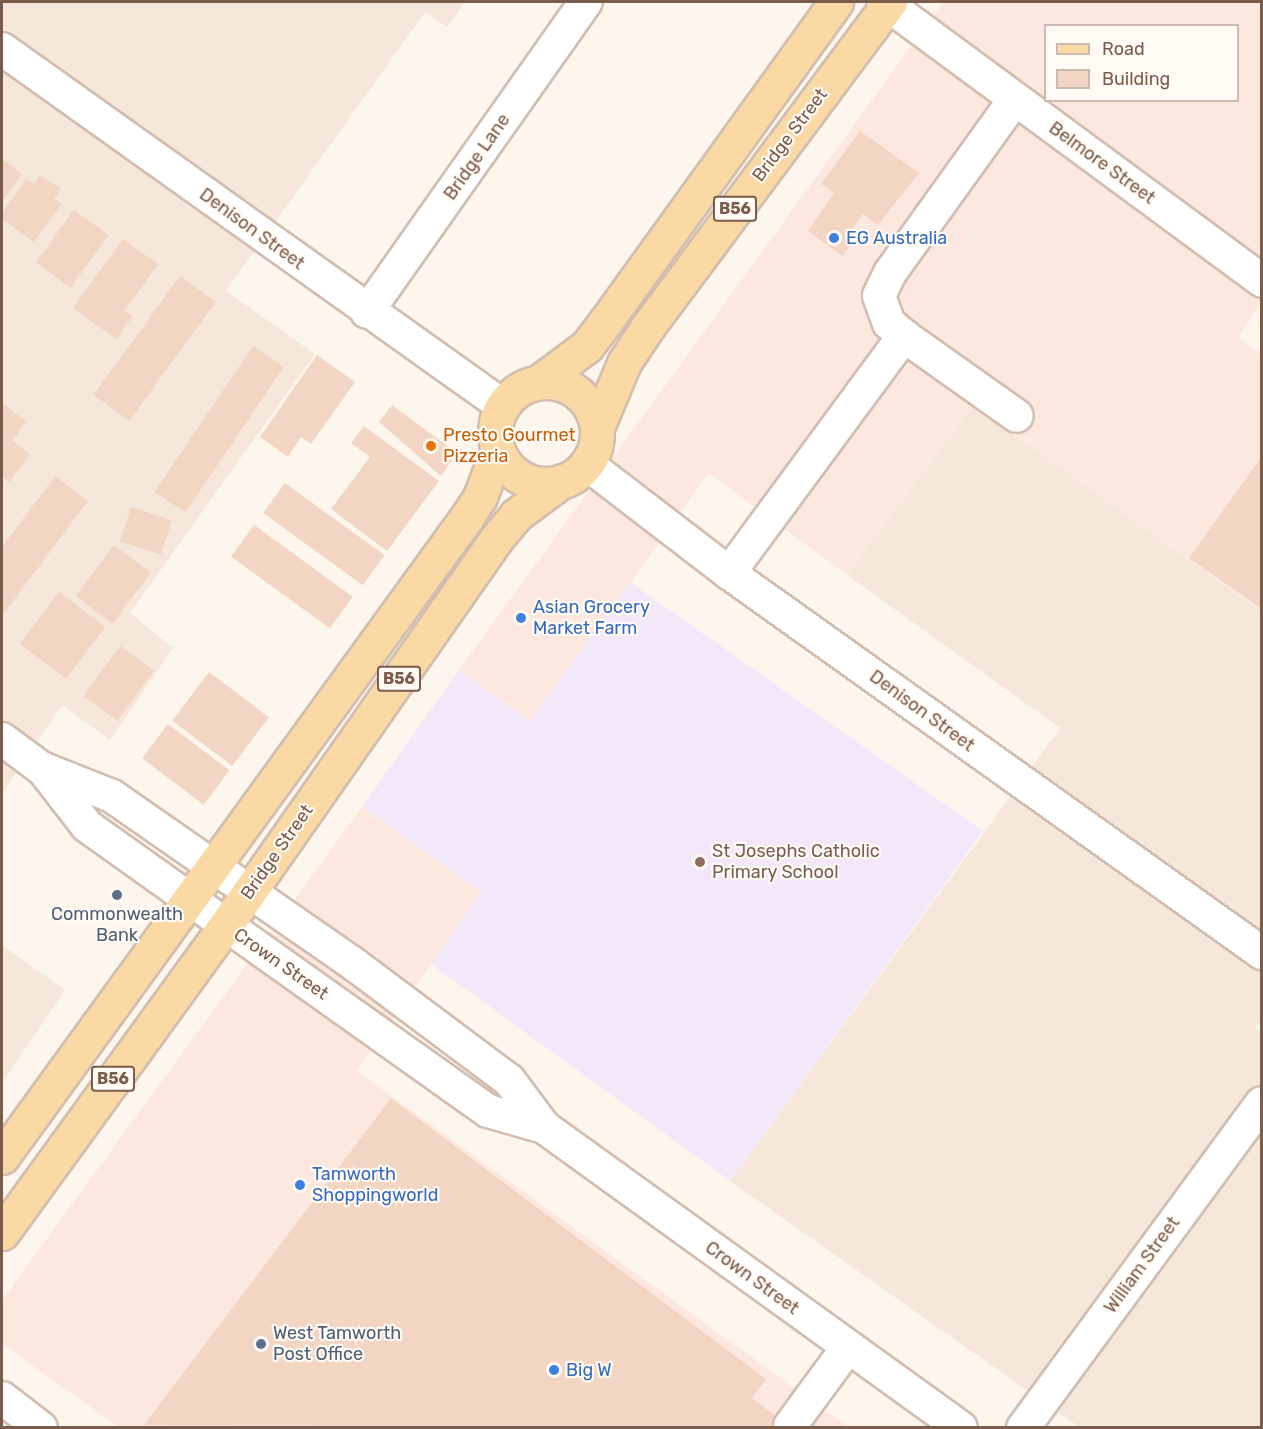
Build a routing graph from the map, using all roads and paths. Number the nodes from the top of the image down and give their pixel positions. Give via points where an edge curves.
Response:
1 (586, 2) edge
2 (836, 2) edge
3 (887, 2) edge
4 (2, 49) edge
5 (1015, 99) junction
6 (1262, 281) edge
7 (367, 312) junction
8 (904, 336) junction
9 (540, 381) junction
10 (503, 406) junction
11 (1017, 416) dead end
12 (599, 423) junction
13 (497, 452) junction
14 (575, 472) junction
15 (729, 573) junction
16 (2, 739) edge
17 (41, 768) junction
18 (213, 866) junction
19 (249, 891) junction
20 (189, 898) junction
21 (226, 925) junction
22 (1262, 953) edge
23 (1262, 1103) edge
24 (544, 1127) junction
25 (2, 1156) edge
26 (2, 1233) edge
27 (848, 1347) junction
28 (2, 1398) edge
29 (790, 1426) dead end
30 (41, 1428) edge
31 (961, 1428) edge
32 (1023, 1428) edge

1 - 7 street, Bridge Lane
2 - 9 main road, B56 via 587,346
3 - 5 street, Belmore Street
3 - 12 main road, Bridge Street / B56 via 647,328 624,363
4 - 7 street, Denison Street
5 - 6 street, Belmore Street
5 - 8 street via 890,273 879,296 889,323
7 - 10 street, Denison Street
8 - 11 street
8 - 15 street
9 - 10 main road, B56
9 - 12 main road via 554,381 579,392 592,406
10 - 13 main road, B56 via 497,419
12 - 14 main road, B56 via 595,449
13 - 14 main road via 520,478 547,484
13 - 18 main road, B56 via 483,490 467,517
14 - 15 street, Denison Street
14 - 19 main road, Bridge Street / B56 via 516,516 497,538
15 - 22 street, Denison Street
16 - 17 street, Crown Street
17 - 18 street, Crown Street via 112,796
17 - 20 street, Crown Street via 87,826
18 - 19 street, Crown Street
18 - 20 main road, B56
19 - 21 main road, Bridge Street / B56
19 - 24 street, Crown Street via 509,1080
20 - 21 street, Crown Street
20 - 25 main road, B56
21 - 24 street, Crown Street via 488,1111
21 - 26 main road, Bridge Street / B56
23 - 32 street, William Street
24 - 27 street, Crown Street
27 - 29 street
27 - 31 street, Crown Street
28 - 30 street

